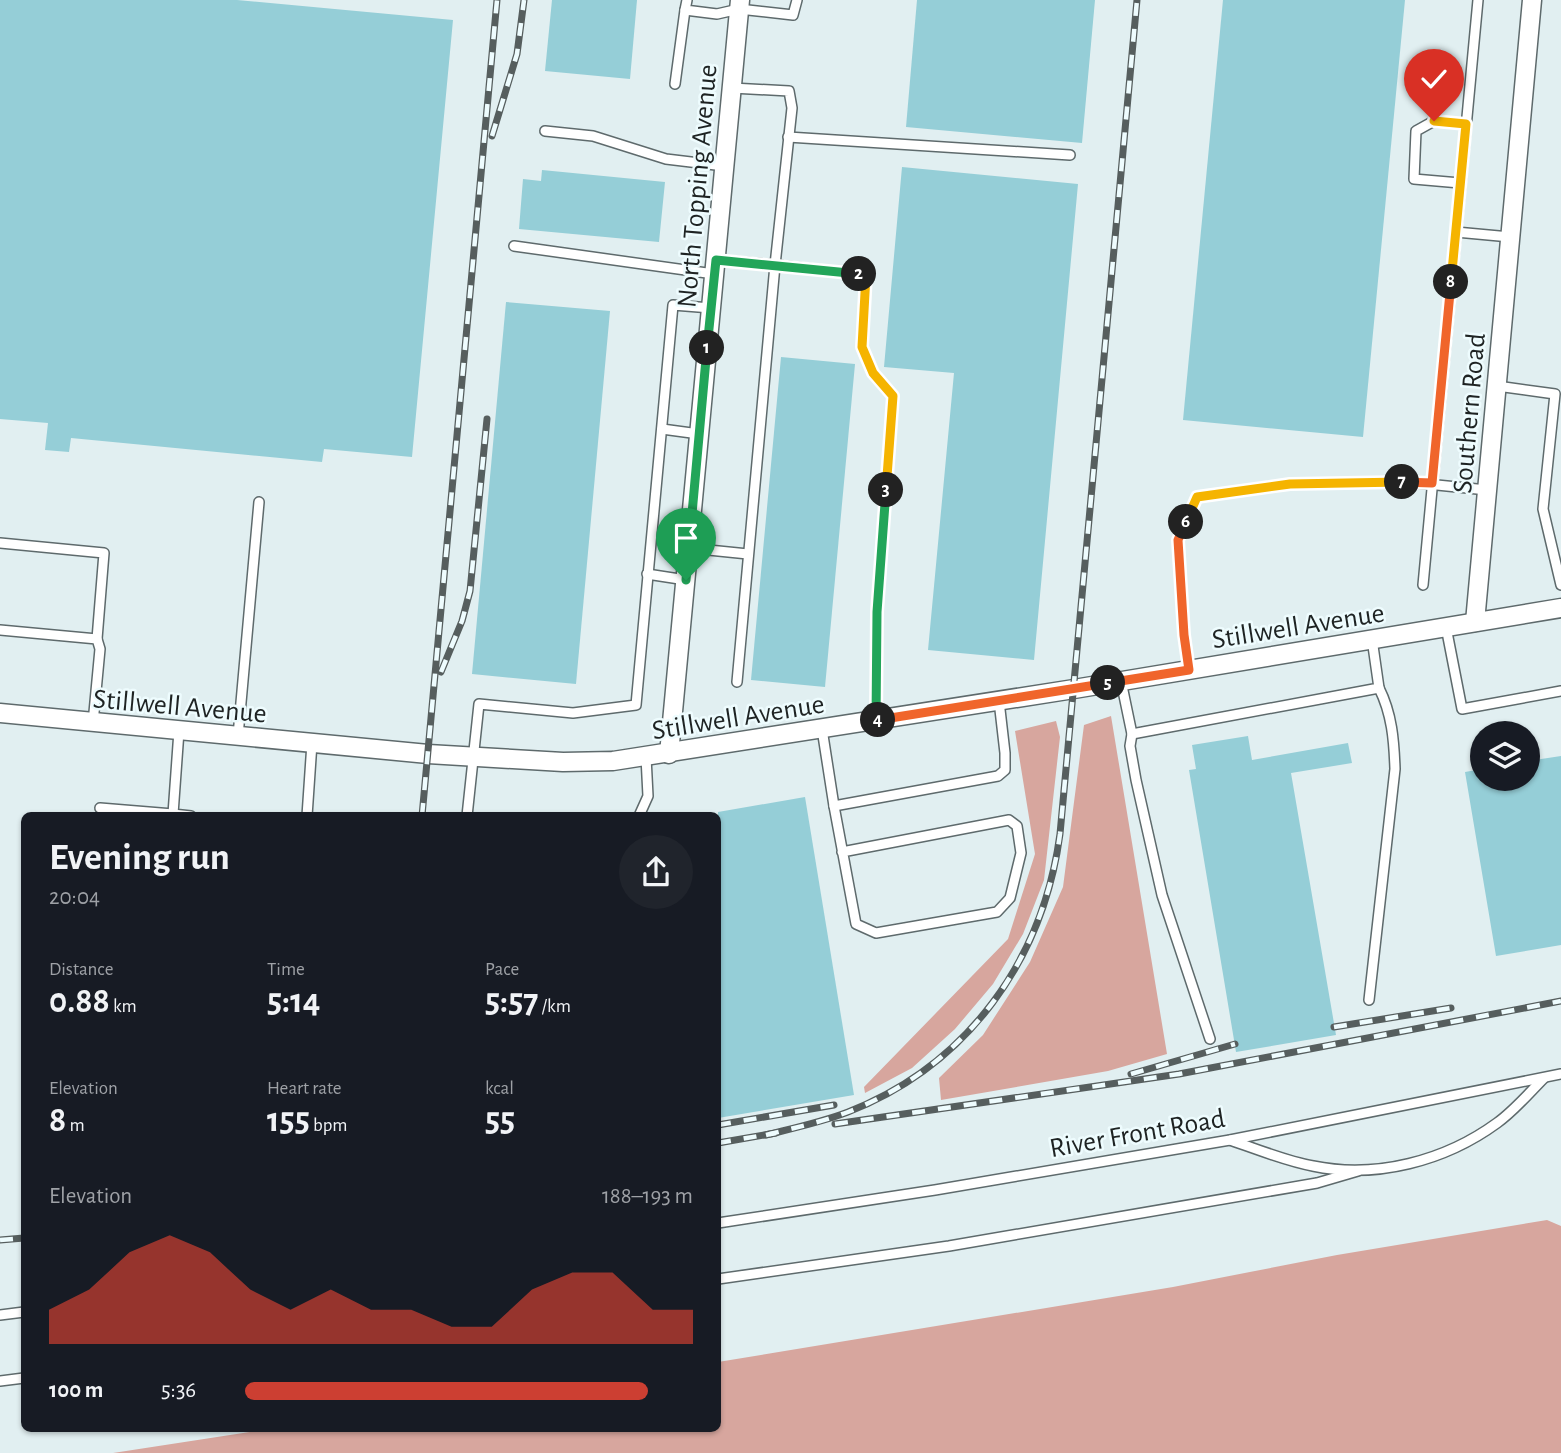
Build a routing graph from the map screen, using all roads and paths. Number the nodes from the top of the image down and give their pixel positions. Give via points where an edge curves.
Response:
1 (797, 0) edge
2 (1478, 0) edge
3 (1532, 0) edge
4 (686, 5) edge
5 (740, 5) edge
6 (675, 84) dead end
7 (732, 88) junction
8 (1466, 124) junction
9 (545, 131) dead end
10 (788, 137) junction
11 (1070, 155) dead end
12 (724, 166) junction
13 (1460, 183) junction
14 (1456, 232) junction
15 (1510, 237) junction
16 (514, 246) dead end
17 (775, 265) junction
18 (715, 267) junction
19 (711, 308) junction
20 (1497, 386) junction
21 (662, 429) junction
22 (699, 434) junction
23 (1432, 483) junction
24 (1487, 490) junction
25 (259, 502) dead end
26 (0, 543) edge
27 (689, 548) junction
28 (748, 554) junction
29 (647, 574) junction
30 (686, 580) junction
31 (1423, 585) dead end
32 (1561, 585) edge
33 (1561, 608) edge
34 (1475, 622) junction
35 (1446, 627) junction
36 (0, 630) edge
37 (96, 639) junction
38 (1372, 639) junction
39 (1189, 670) junction
40 (1121, 681) junction
41 (737, 682) dead end
42 (1379, 688) junction
43 (1561, 691) edge
44 (999, 700) junction
45 (0, 713) edge
46 (876, 720) junction
47 (93, 723) junction
48 (822, 729) junction
49 (180, 731) junction
50 (1132, 734) junction
51 (238, 736) junction
52 (312, 743) junction
53 (669, 754) junction
54 (472, 757) junction
55 (646, 757) junction
56 (834, 806) junction
57 (100, 808) dead end
58 (149, 812) edge
59 (173, 812) edge
60 (307, 812) edge
61 (467, 812) edge
62 (641, 812) edge
63 (842, 852) junction
64 (1369, 1000) dead end
65 (1210, 1039) dead end
66 (1561, 1074) edge
67 (1545, 1077) junction
68 (1230, 1140) junction
69 (1358, 1171) junction
70 (721, 1223) edge
71 (721, 1279) edge
72 (21, 1312) edge
73 (0, 1315) edge
74 (21, 1378) edge
75 (0, 1381) edge

1 - 5 lane via 793,15
2 - 8 lane
3 - 15 street, Southern Road
4 - 5 lane via 717,14
4 - 6 lane
5 - 7 street, North Topping Avenue
7 - 10 lane via 789,91
7 - 12 street, North Topping Avenue
8 - 13 lane
8 - 13 lane via 1434,121 1416,131 1414,179
9 - 12 lane via 593,136 666,159
10 - 11 lane
10 - 17 lane
12 - 18 street, North Topping Avenue
13 - 14 lane
14 - 15 lane
14 - 23 lane
15 - 20 street, Southern Road
16 - 18 lane
17 - 18 lane
17 - 28 lane
17 - 46 lane via 866,275 862,347 873,373 893,396 877,612
18 - 19 street, North Topping Avenue
19 - 21 lane via 673,305
19 - 22 street, North Topping Avenue
20 - 24 street, Southern Road
20 - 32 lane via 1555,394 1543,509
21 - 22 lane
21 - 29 lane
22 - 27 street, North Topping Avenue
23 - 24 lane
23 - 31 lane
23 - 39 lane via 1290,484 1197,497 1178,540
24 - 34 street, Southern Road
25 - 51 lane
26 - 37 lane via 104,553
27 - 28 lane
27 - 30 street, North Topping Avenue
28 - 41 lane
29 - 30 lane
29 - 54 lane via 636,705 573,713 479,704
30 - 53 street, North Topping Avenue
33 - 34 street, Stillwell Avenue
34 - 35 street, Stillwell Avenue
35 - 38 street, Stillwell Avenue
35 - 43 lane via 1462,709
36 - 37 lane
37 - 47 lane via 100,649
38 - 39 street, Stillwell Avenue
38 - 42 lane
39 - 40 street, Stillwell Avenue
40 - 44 street, Stillwell Avenue
40 - 50 lane
42 - 50 lane
42 - 64 lane via 1388,705 1395,769
44 - 46 street, Stillwell Avenue
44 - 56 lane via 1005,770 998,776
45 - 47 street, Stillwell Avenue
46 - 48 street, Stillwell Avenue
47 - 49 street, Stillwell Avenue
48 - 53 street, Stillwell Avenue
48 - 56 lane
49 - 51 street, Stillwell Avenue
49 - 59 lane
50 - 65 lane via 1136,780 1162,895
51 - 52 street, Stillwell Avenue
52 - 54 street, Stillwell Avenue
52 - 60 lane
53 - 55 street, Stillwell Avenue
54 - 55 street, Stillwell Avenue via 563,762
54 - 61 lane
55 - 62 lane via 648,796
56 - 63 lane
57 - 58 lane
63 - 63 lane via 856,924 876,933 997,912 1010,898 1021,853 1017,827 1009,820
66 - 67 lane, River Front Road
67 - 68 lane, River Front Road
67 - 69 lane via 1500,1121 1471,1141 1432,1158
68 - 69 lane via 1313,1166
68 - 70 lane, River Front Road
69 - 71 lane via 1317,1183 949,1246
72 - 73 lane
74 - 75 lane

